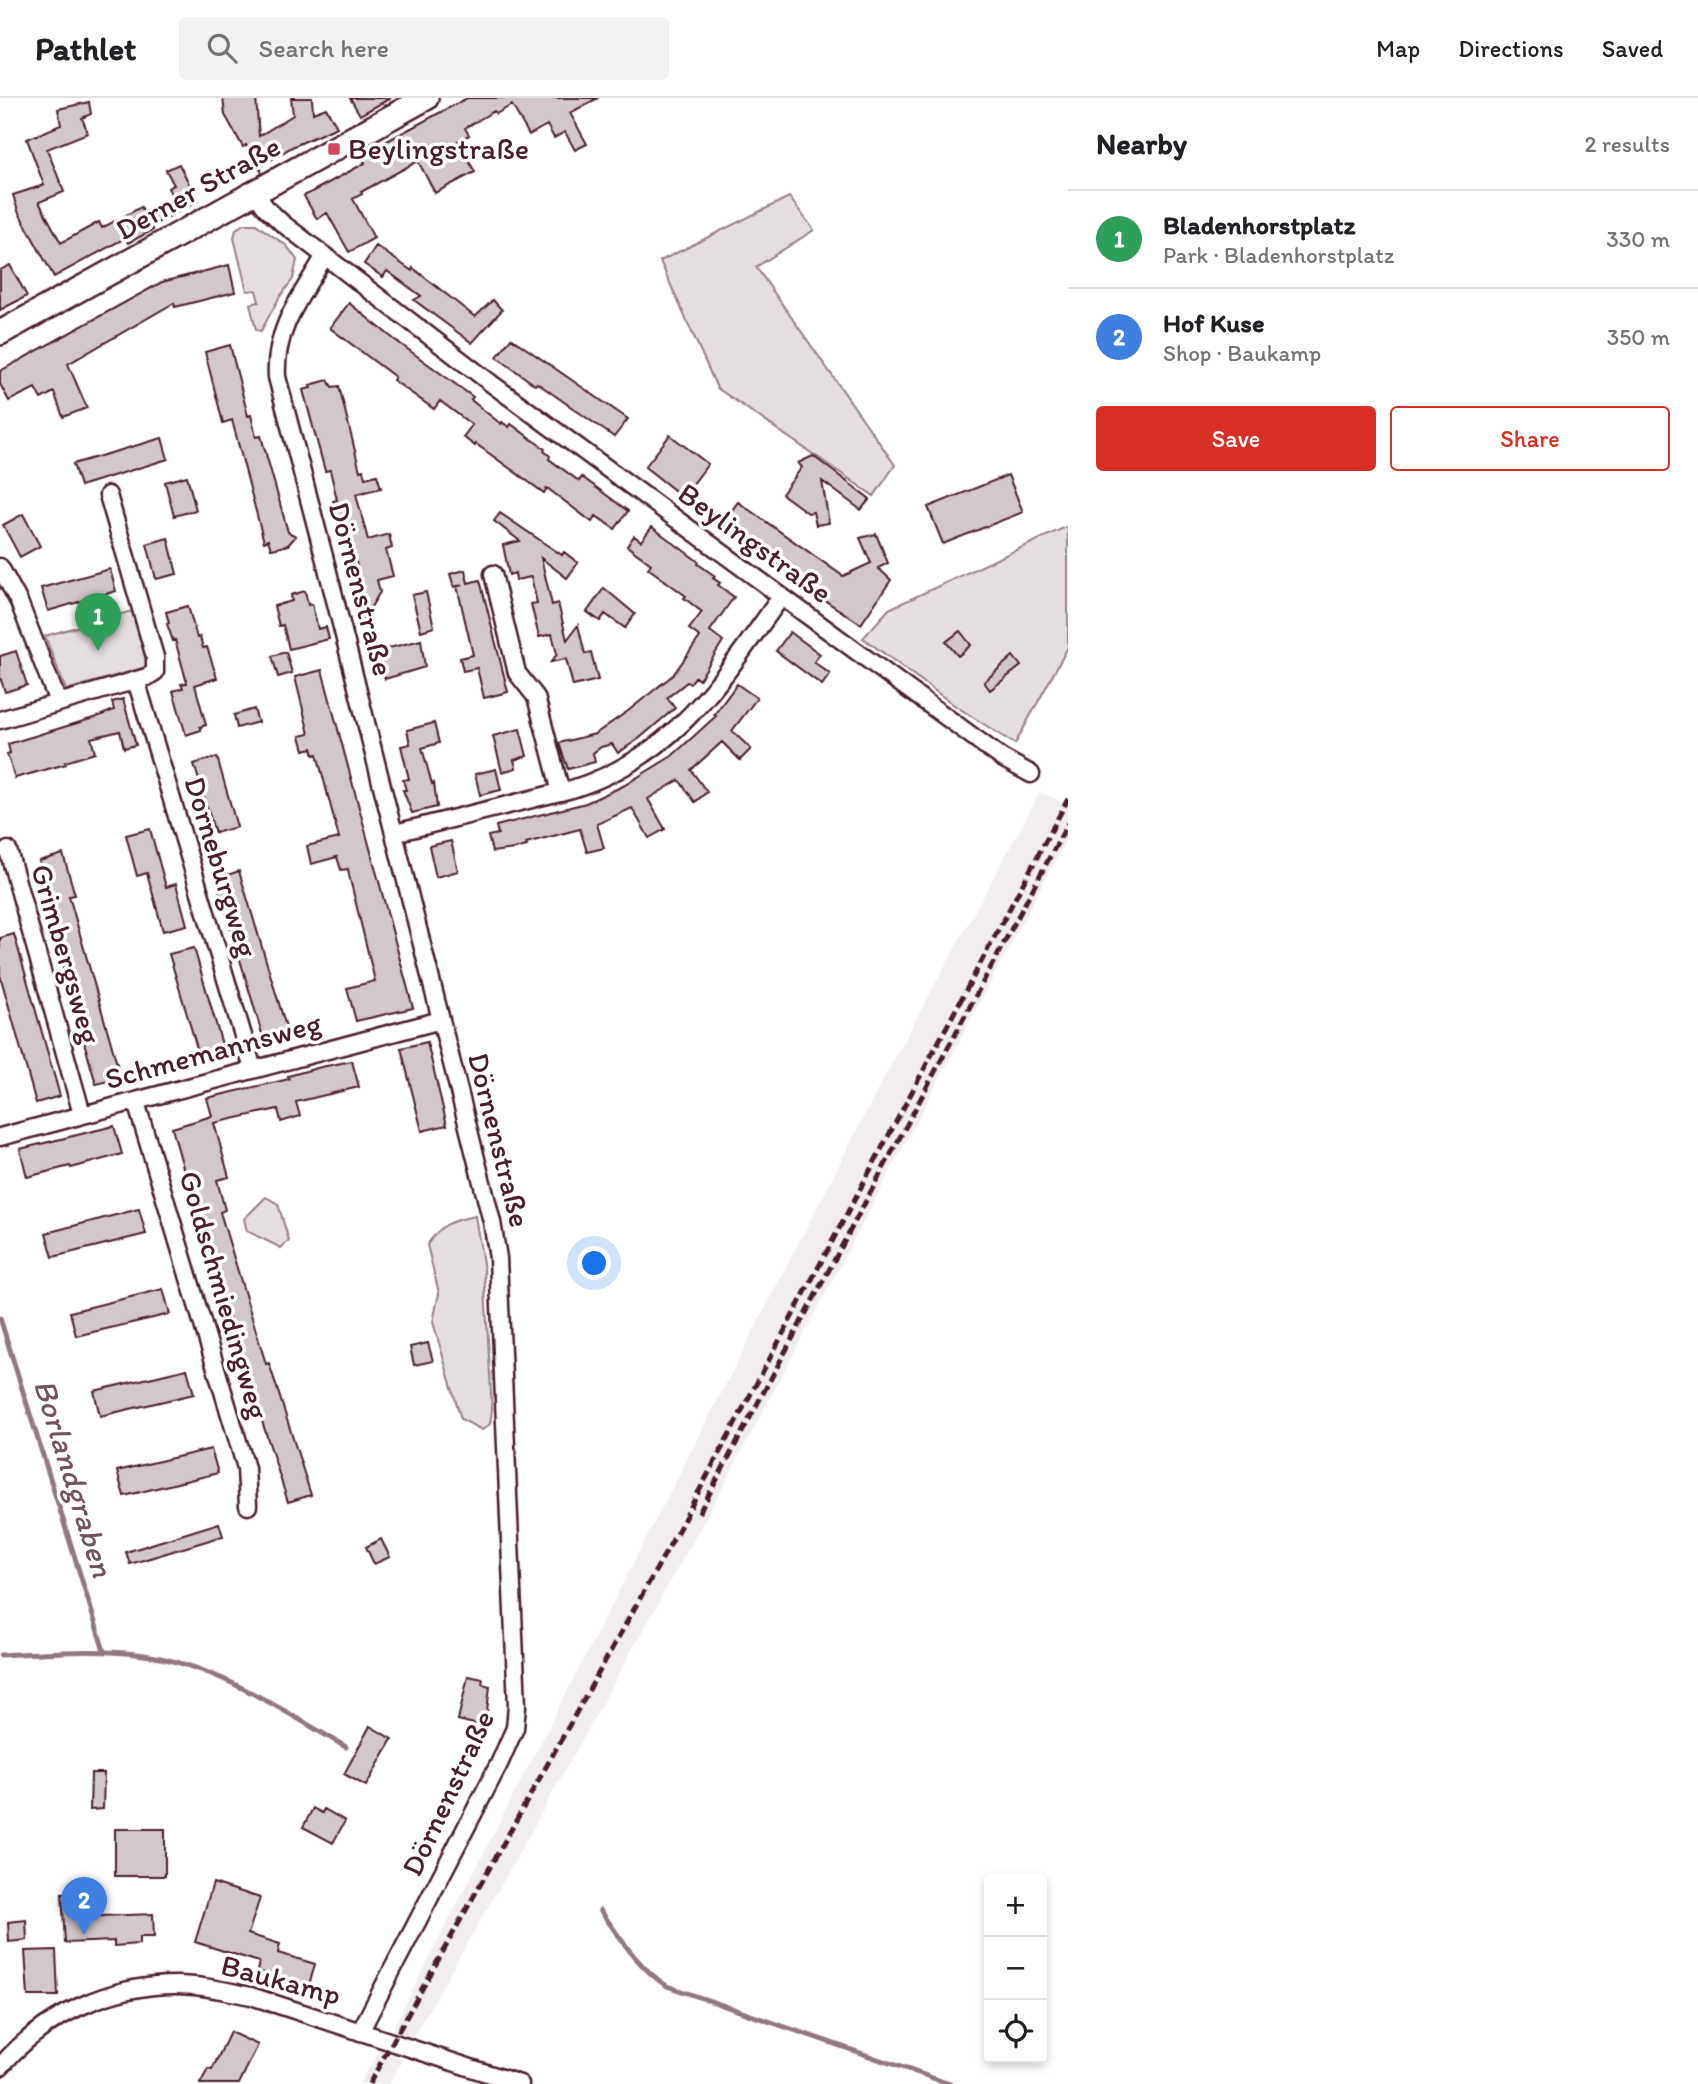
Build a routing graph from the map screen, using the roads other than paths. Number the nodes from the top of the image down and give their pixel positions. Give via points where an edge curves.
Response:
1 (426, 98) edge
2 (255, 193) junction
3 (324, 257) junction
4 (0, 333) edge
5 (108, 495) dead end
6 (0, 567) edge
7 (493, 574) dead end
8 (781, 597) junction
9 (136, 680) junction
10 (58, 702) junction
11 (0, 720) edge
12 (1031, 774) dead end
13 (561, 792) junction
14 (395, 833) junction
15 (8, 850) dead end
16 (441, 1020) junction
17 (253, 1069) junction
18 (136, 1102) junction
19 (82, 1114) junction
20 (0, 1137) edge
21 (248, 1506) dead end
22 (360, 2032) junction
23 (0, 2067) edge
24 (520, 2084) edge

1 - 2 main road, Derner Straße
2 - 3 street, Beylingstraße via 268,211
2 - 4 main road, Derner Straße
3 - 8 street, Beylingstraße
3 - 14 street, Dörnenstraße via 279,339 276,377
5 - 9 street via 156,666 155,672
6 - 10 street via 19,602
7 - 13 street via 517,673 536,697
8 - 12 street, Beylingstraße via 1002,758
8 - 13 street via 677,729 627,767
9 - 10 street
9 - 17 street, Dorneburgweg
10 - 11 street
13 - 14 street
14 - 16 street, Dörnenstraße
15 - 19 street, Grimbergsweg
16 - 17 street, Schmemannsweg
16 - 22 street, Dörnenstraße via 498,1258 517,1706 515,1728
17 - 18 street, Schmemannsweg
18 - 19 street, Schmemannsweg
18 - 21 street, Goldschmiedingweg via 246,1468
19 - 20 street, Schmemannsweg
22 - 23 street, Baukamp via 251,1996 174,1985 117,1994 68,2011 18,2047
22 - 24 street, Baukamp

